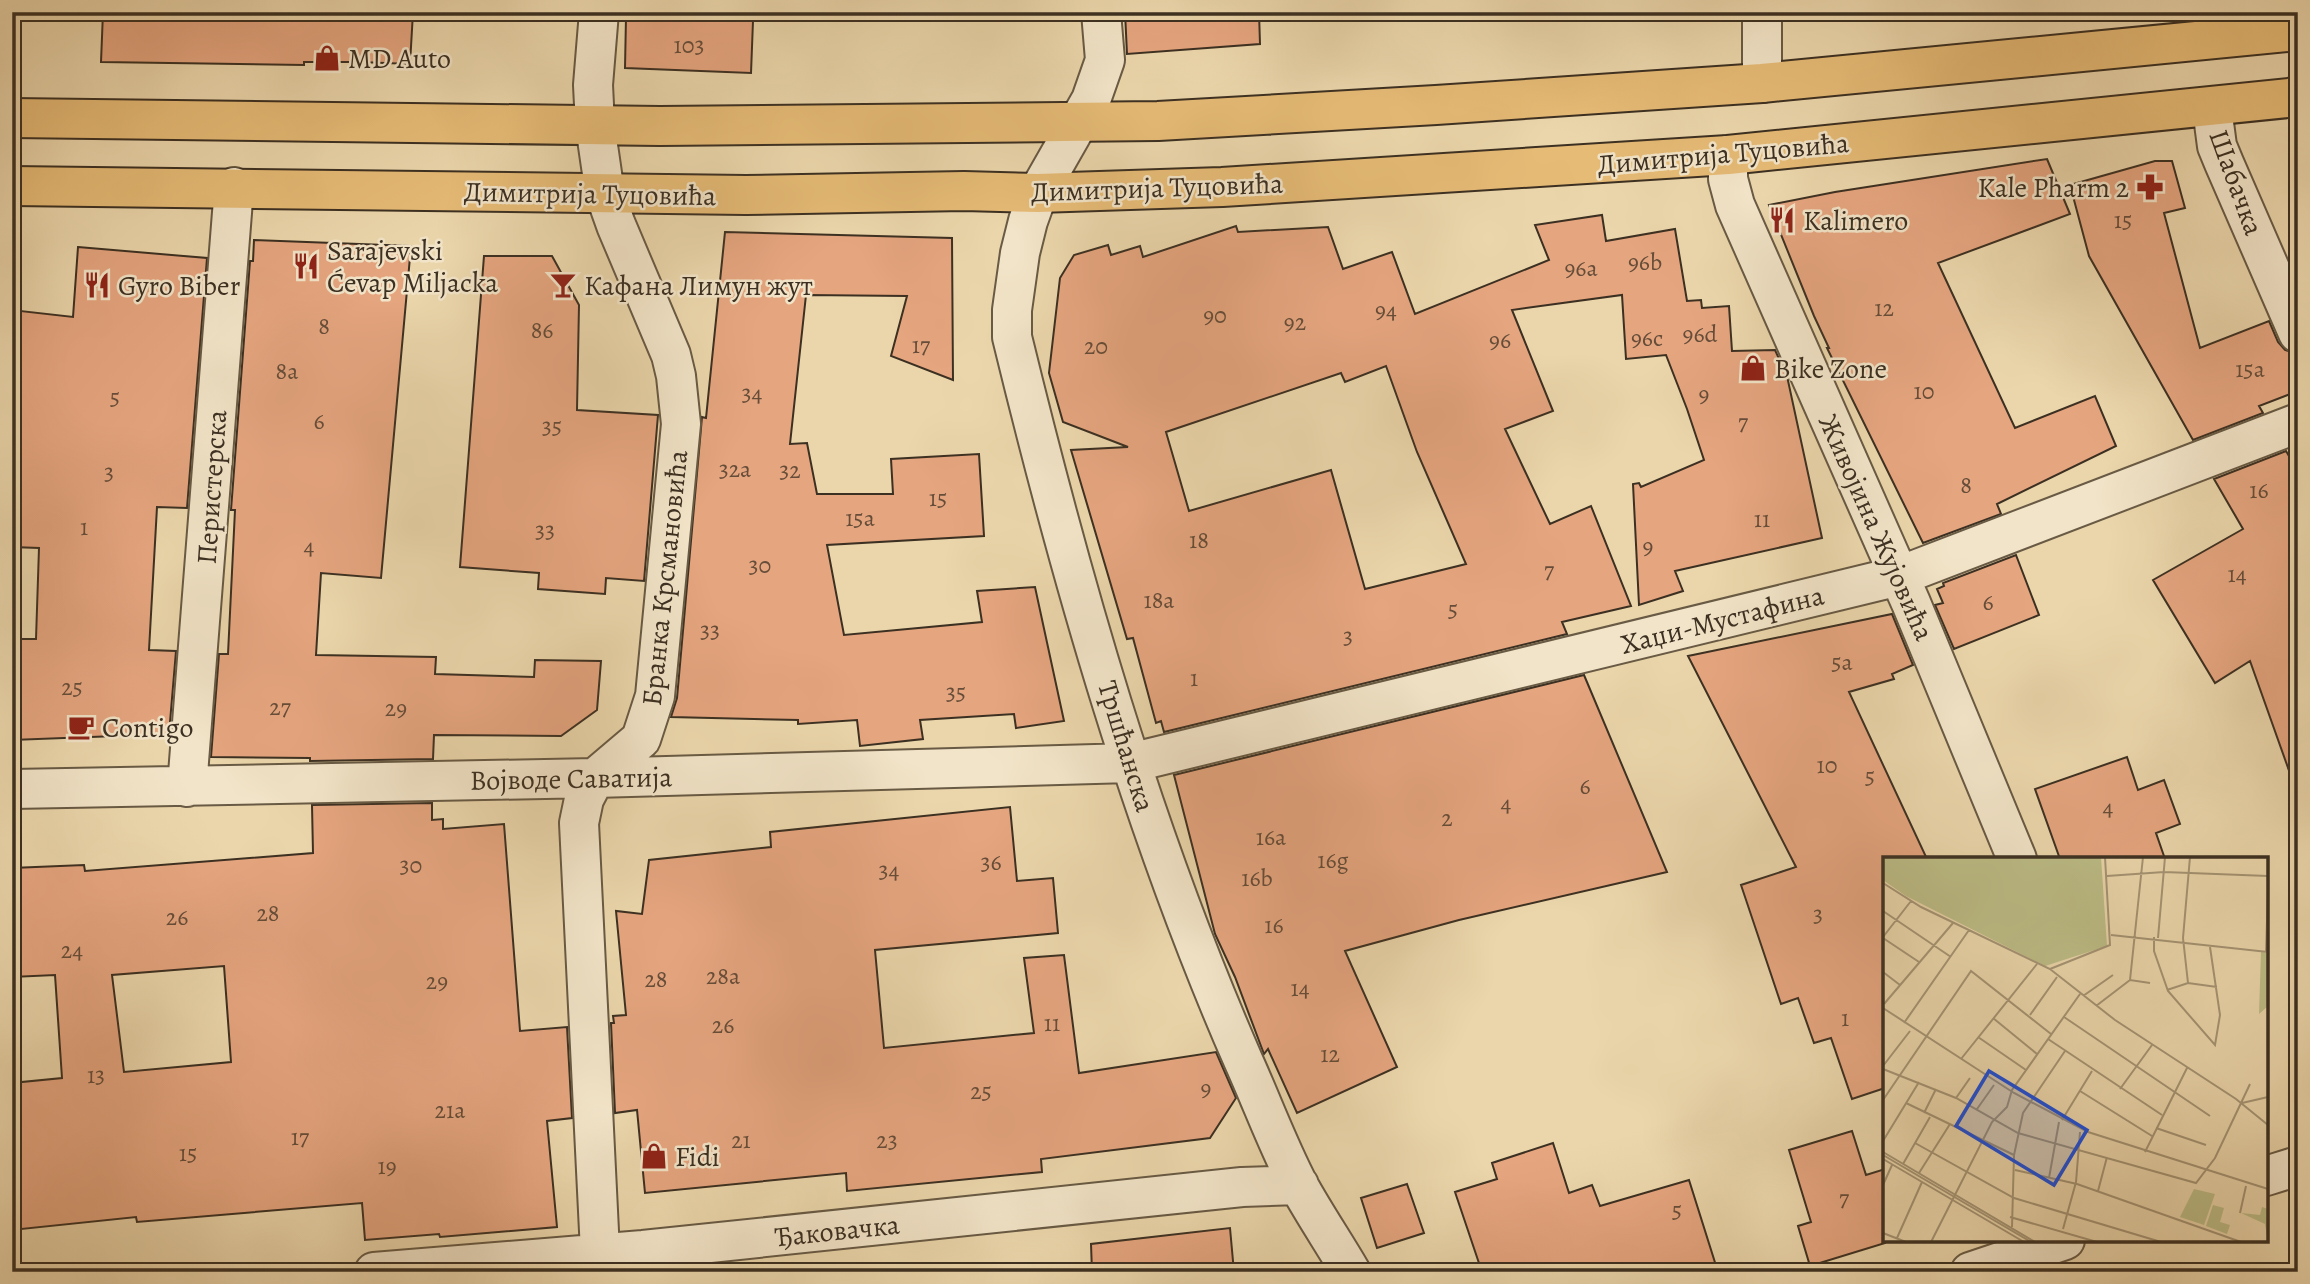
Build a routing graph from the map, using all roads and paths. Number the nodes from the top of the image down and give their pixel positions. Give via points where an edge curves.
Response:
1 (599, 12) edge
2 (1101, 12) edge
3 (1762, 12) edge
4 (2298, 31) edge
5 (1762, 83) junction
6 (2298, 97) edge
7 (2212, 108) junction
8 (12, 118) edge
9 (1077, 122) junction
10 (595, 125) junction
11 (1728, 155) junction
12 (12, 186) edge
13 (234, 187) junction
14 (1038, 193) junction
15 (604, 194) junction
16 (2298, 333) edge
17 (2298, 423) edge
18 (1899, 576) junction
19 (1130, 763) junction
20 (595, 778) junction
21 (187, 786) junction
22 (12, 789) edge
23 (2016, 857) edge
24 (2298, 1166) edge
25 (2268, 1175) edge
26 (1299, 1185) junction
27 (2059, 1242) edge
28 (600, 1263) edge
29 (374, 1272) edge
30 (1351, 1272) edge
31 (1969, 1272) edge

1 - 10 street, Бранка Крсмановића
2 - 9 street, Тршћанска via 1105,60 1091,100
3 - 5 street
4 - 5 main road
5 - 9 main road via 1422,106
6 - 7 main road, Димитрија Туцовића
7 - 11 main road, Димитрија Туцовића
7 - 16 street, Шабачка via 2217,146
8 - 10 main road
9 - 10 main road
9 - 14 street, Тршћанска
10 - 15 street, Бранка Крсмановића
11 - 14 main road, Димитрија Туцовића via 1222,187
11 - 18 street, Живојина Жујовића via 1735,205
12 - 13 main road, Димитрија Туцовића
13 - 15 main road, Димитрија Туцовића
13 - 21 street, Перистерска
14 - 15 main road, Димитрија Туцовића
14 - 19 street, Тршћанска via 1020,253 1012,337
15 - 20 street, Бранка Крсмановића via 671,355 681,424 655,696 641,739
17 - 18 street, Хаџи-Мустафина
18 - 19 street, Хаџи-Мустафина
18 - 23 street, Живојина Жујовића
19 - 20 street, Војводе Саватија
19 - 26 street, Тршћанска via 1214,996
20 - 21 street, Војводе Саватија
20 - 28 street, Бранка Крсмановића via 581,809 579,838
21 - 22 street, Војводе Саватија
24 - 25 street
26 - 28 street, Ђаковачка via 1242,1187
26 - 30 street, Тршћанска
27 - 31 street
28 - 29 street, Ђаковачка

